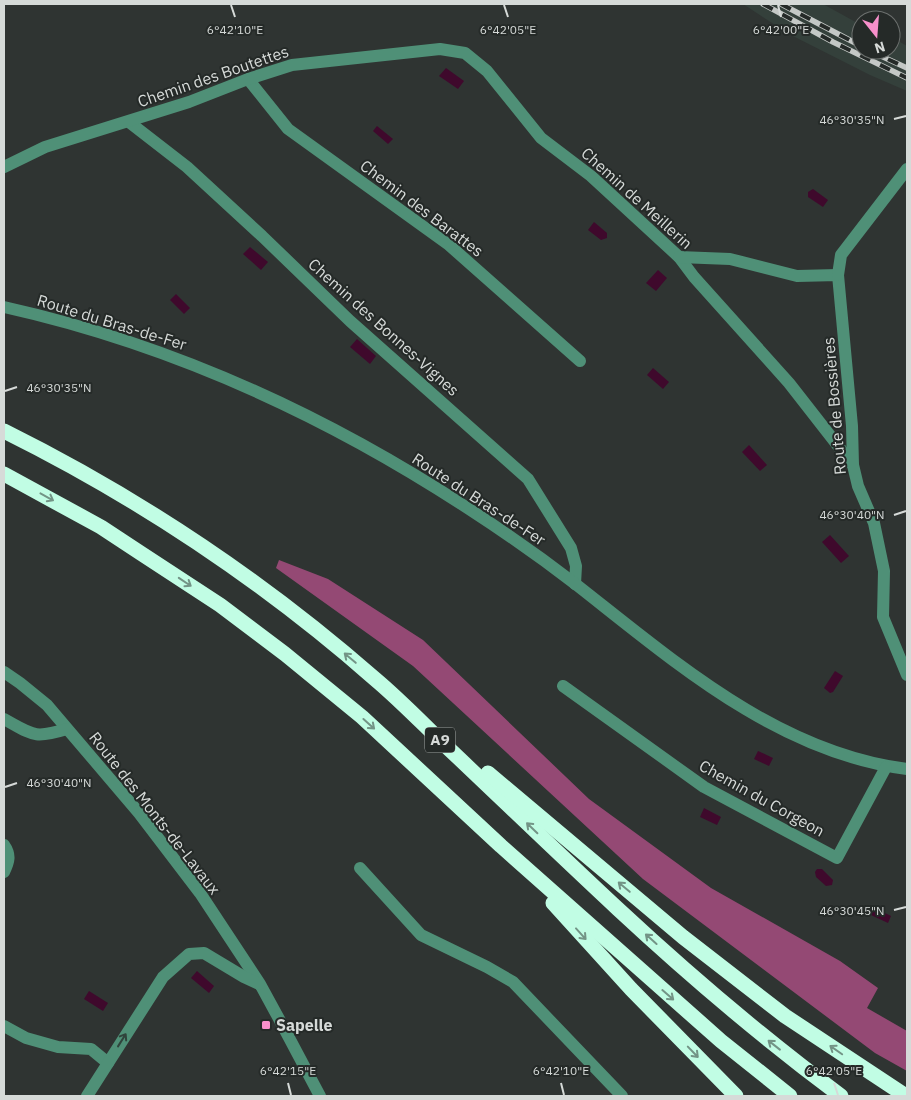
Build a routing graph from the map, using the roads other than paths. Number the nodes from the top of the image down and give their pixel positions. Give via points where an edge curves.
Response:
1 (440, 49) joint
2 (248, 79) junction
3 (129, 122) junction
4 (4, 167) edge
5 (907, 169) edge
6 (679, 256) junction
7 (838, 275) junction
8 (4, 307) edge
9 (580, 361) dead end
10 (4, 431) edge
11 (853, 465) junction
12 (4, 474) edge
13 (575, 584) junction
14 (4, 672) edge
15 (907, 675) edge
16 (377, 680) junction
17 (564, 686) dead end
18 (4, 719) edge
19 (67, 729) junction
20 (886, 766) junction
21 (907, 769) edge
22 (4, 845) edge
23 (501, 846) junction
24 (360, 868) dead end
25 (4, 872) edge
26 (260, 984) junction
27 (4, 1026) edge
28 (108, 1063) junction
29 (87, 1096) edge
30 (320, 1096) edge
31 (622, 1096) edge
32 (736, 1096) edge
33 (790, 1096) edge
34 (841, 1096) edge
35 (906, 1096) edge

1 - 2 street, Chemin des Boutettes via 292,65
1 - 6 street, Chemin de Meillerin via 465,53 487,70 541,138 591,176
2 - 3 street, Chemin des Boutettes
2 - 9 street, Chemin des Barattes via 288,129 449,245
3 - 4 street, Chemin des Boutettes via 45,147
3 - 13 street, Chemin des Bonnes-Vignes via 186,167 350,321 528,479 571,548 576,566
5 - 7 street, Route de Bossières via 841,255
6 - 7 street via 730,259 797,276
6 - 11 street, Chemin de Meillerin via 789,383
7 - 11 street, Route de Bossières
8 - 13 street, Route du Bras-de-Fer via 72,324 166,354 326,423 470,509
16 -> 10 highway, A9 via 276,599 200,545 127,499
11 - 15 street, Route de Bossières via 858,486 874,522 884,571 883,617
12 -> 23 highway, A9 via 101,528 254,630 362,717
13 - 20 street, Route du Bras-de-Fer via 663,653 740,706 815,744
14 - 19 street, Route des Monts-de-Lavaux via 47,705
34 -> 16 highway, A9 via 721,1002 618,910
35 -> 16 highway, A9 via 785,1016 683,937
17 - 20 street, Chemin du Corgeon via 704,787 837,858
18 - 19 street via 33,735 46,736
19 - 26 street, Route des Monts-de-Lavaux via 139,813 194,885
20 - 21 street, Route du Bras-de-Fer
22 - 25 street via 9,862
23 -> 32 highway, A9 via 631,989
23 -> 33 highway, A9 via 721,1042
24 - 31 street via 422,935 513,982
28 -> 26 street via 163,977 189,954 204,953
26 - 30 street, Route des Monts-de-Lavaux
27 - 28 street via 26,1038 58,1046 91,1049
28 - 29 street

